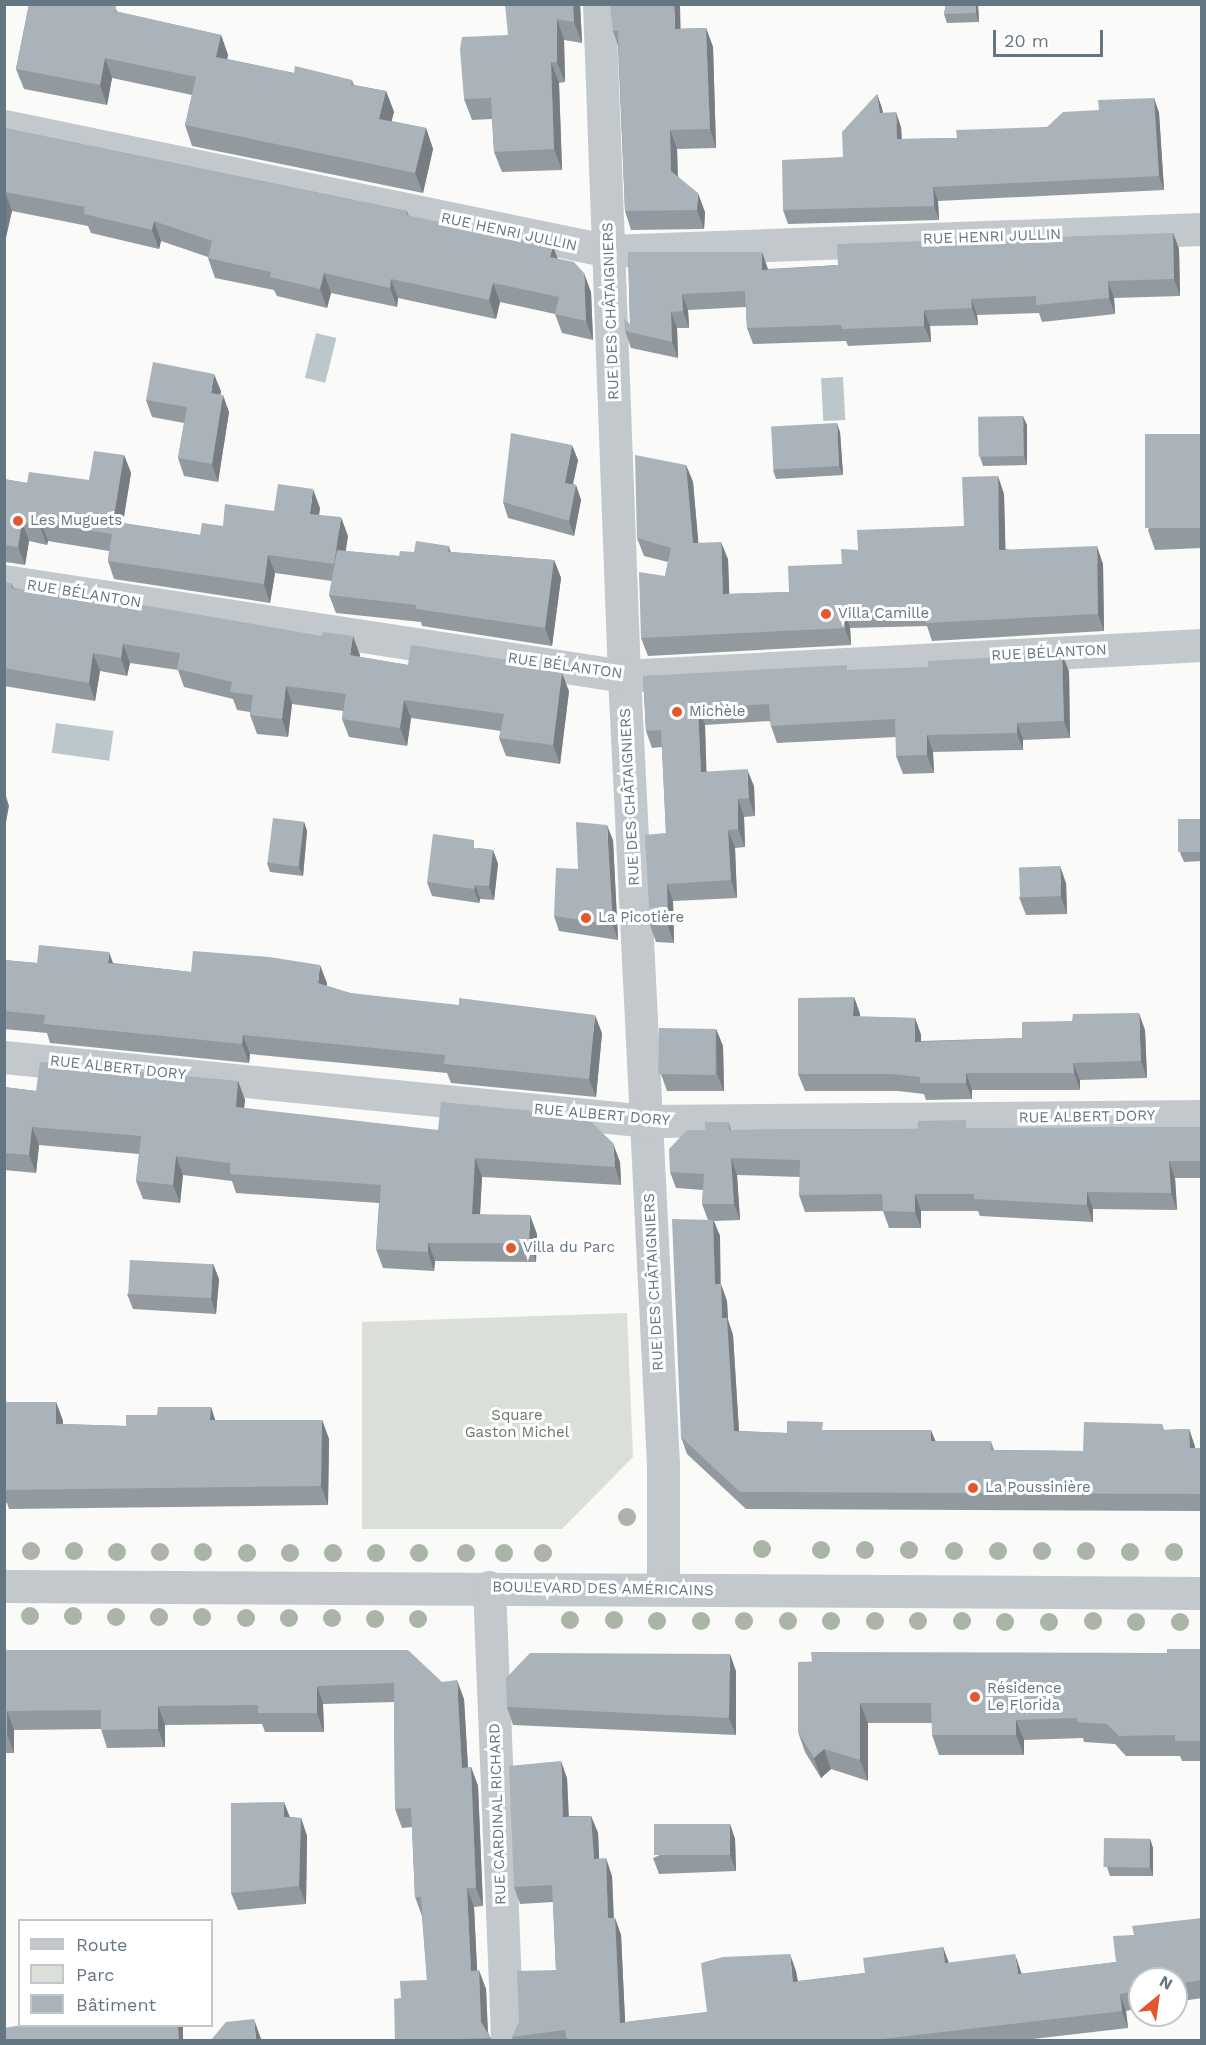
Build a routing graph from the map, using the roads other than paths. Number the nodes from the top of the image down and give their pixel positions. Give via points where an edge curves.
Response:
1 (599, 4) edge
2 (4, 126) edge
3 (1202, 229) edge
4 (609, 251) junction
5 (4, 582) edge
6 (1202, 645) edge
7 (624, 676) junction
8 (4, 1057) edge
9 (1202, 1116) edge
10 (647, 1121) junction
11 (4, 1586) edge
12 (489, 1587) junction
13 (663, 1589) junction
14 (1202, 1593) edge
15 (507, 2040) edge

1 - 4 street, RUE DES CHÂTAIGNIERS
2 - 4 street, RUE HENRI JULLIN
3 - 4 street, RUE HENRI JULLIN
4 - 7 street, RUE DES CHÂTAIGNIERS
5 - 7 street, RUE BÉLANTON
6 - 7 street, RUE BÉLANTON
7 - 10 street, RUE DES CHÂTAIGNIERS
8 - 10 street, RUE ALBERT DORY
9 - 10 street, RUE ALBERT DORY
10 - 13 street, RUE DES CHÂTAIGNIERS via 663,1465
11 - 12 street, BOULEVARD DES AMÉRICAINS
12 - 13 street, BOULEVARD DES AMÉRICAINS
12 - 15 street, RUE CARDINAL RICHARD
13 - 14 street, BOULEVARD DES AMÉRICAINS

